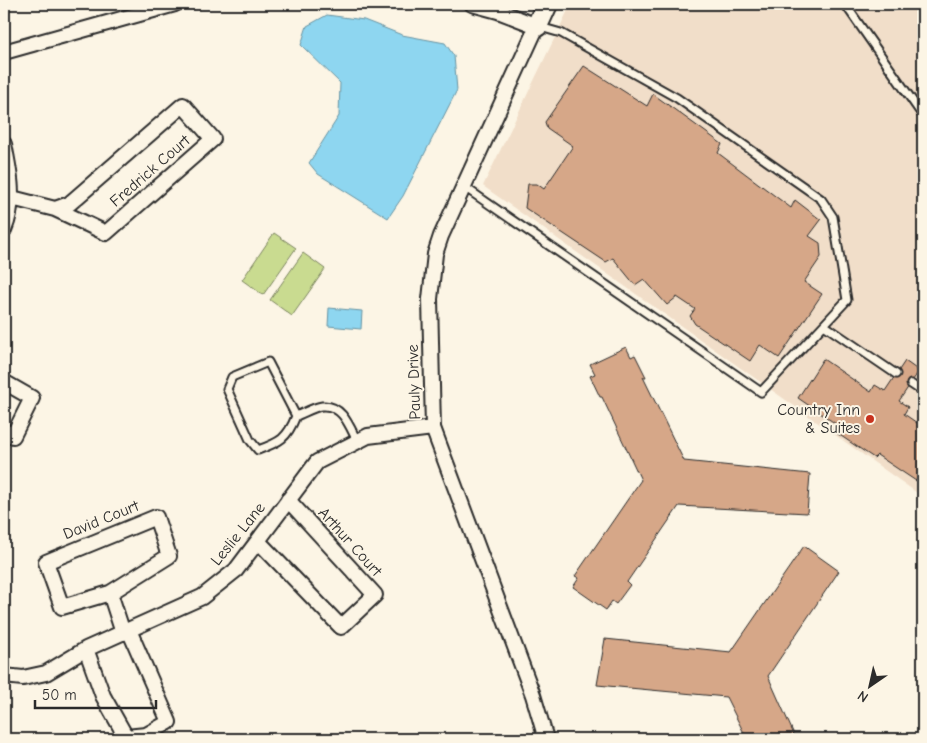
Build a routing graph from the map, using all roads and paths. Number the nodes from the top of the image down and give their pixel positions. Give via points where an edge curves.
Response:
1 (175, 4) edge
2 (472, 4) edge
3 (547, 4) edge
4 (845, 4) edge
5 (537, 26) junction
6 (4, 52) edge
7 (923, 116) edge
8 (4, 144) edge
9 (463, 186) junction
10 (12, 198) junction
11 (55, 209) junction
12 (4, 230) edge
13 (824, 325) junction
14 (896, 374) dead end
15 (4, 382) edge
16 (911, 384) dead end
17 (923, 392) edge
18 (296, 416) junction
19 (434, 428) junction
20 (4, 431) edge
21 (357, 441) junction
22 (288, 500) junction
23 (258, 541) junction
24 (110, 593) junction
25 (126, 632) junction
26 (86, 649) junction
27 (4, 676) edge
28 (546, 739) edge

1 - 6 street
2 - 5 street via 498,10
3 - 5 street
4 - 7 lane
5 - 9 street, Pauly Drive
5 - 13 lane via 561,34 677,98 822,199 833,217 847,300
8 - 10 street
9 - 13 lane via 761,392
9 - 19 street, Pauly Drive via 435,254 430,299
10 - 11 street, Fredrick Court
10 - 12 street
11 - 11 street, Fredrick Court via 106,233 213,140 183,105 69,204
13 - 14 lane
15 - 20 street via 32,398 14,436
16 - 17 lane
18 - 18 lane via 290,432 280,442 258,450 250,440 227,389 232,378 268,362
18 - 21 lane via 323,406 336,409 346,419
19 - 21 street, Leslie Lane via 368,436
19 - 28 street, Pauly Drive
21 - 22 street, Leslie Lane via 317,462
22 - 23 street, Leslie Lane
22 - 23 street, Arthur Court via 375,595 340,627
23 - 25 street, Leslie Lane via 236,570 202,597
24 - 24 street, David Court via 169,556 156,517 46,562 62,607
24 - 25 street
25 - 26 street, Leslie Lane
25 - 26 street via 170,722 146,735 126,737 103,696
26 - 27 street, Leslie Lane via 46,673 23,678

